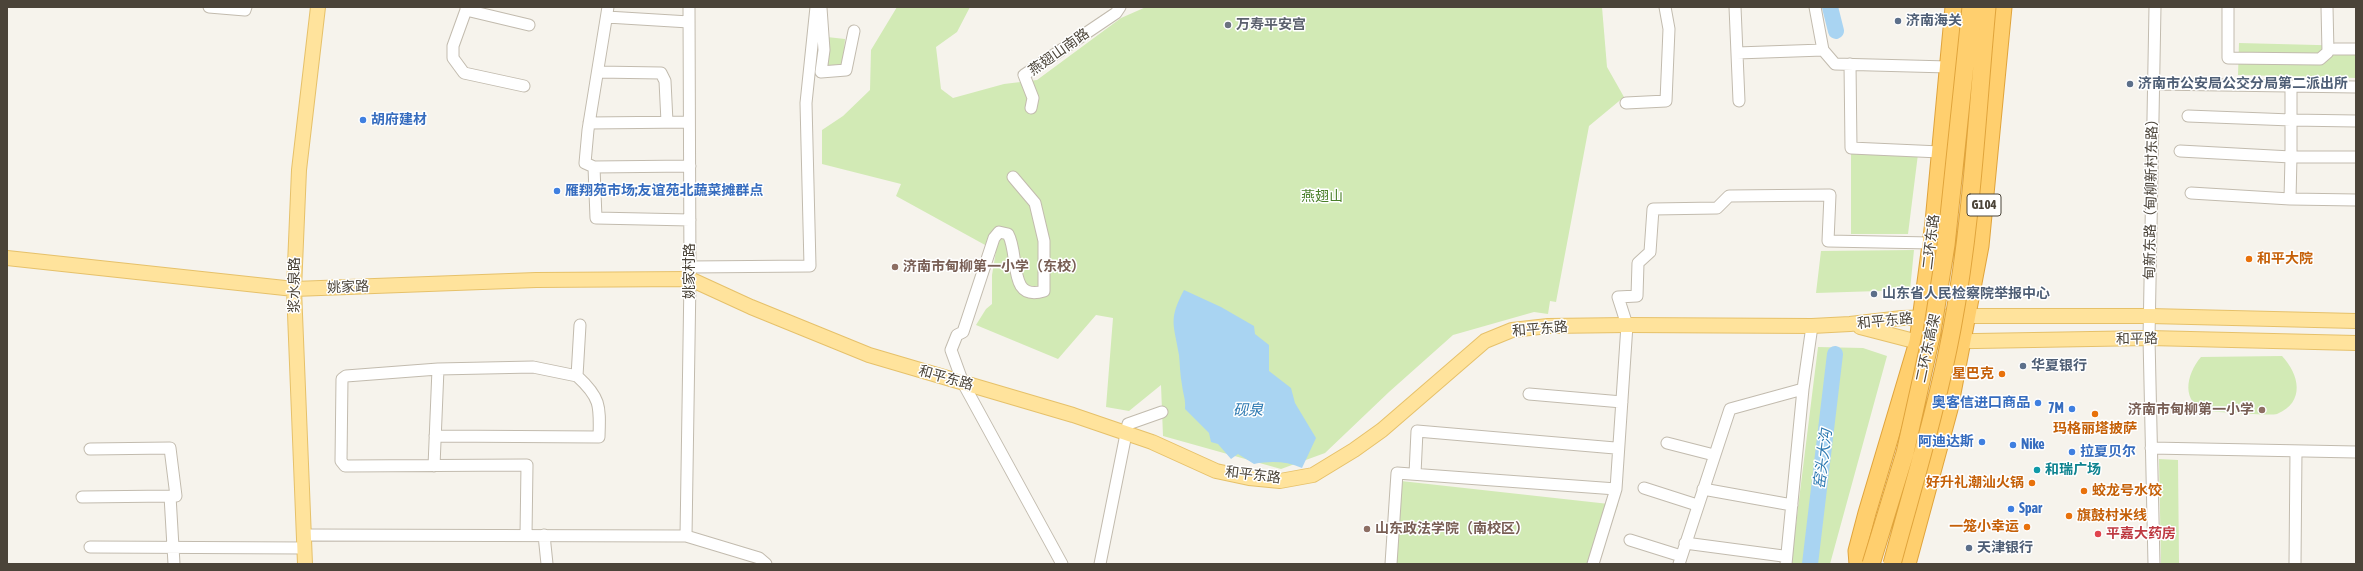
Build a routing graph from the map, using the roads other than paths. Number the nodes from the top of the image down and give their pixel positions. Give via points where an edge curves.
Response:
1 (209, 7) edge
2 (246, 7) edge
3 (318, 7) edge
4 (689, 7) edge
5 (816, 7) edge
6 (821, 7) edge
7 (1120, 7) edge
8 (1665, 7) edge
9 (1735, 7) edge
10 (1815, 7) edge
11 (1954, 7) edge
12 (1971, 7) edge
13 (1987, 7) edge
14 (2003, 7) edge
15 (2155, 7) edge
16 (2228, 7) edge
17 (2328, 7) edge
18 (466, 8) edge
19 (608, 12) edge
20 (689, 22) junction
21 (529, 25) dead end
22 (854, 31) dead end
23 (2335, 48) dead end
24 (2356, 49) edge
25 (1823, 50) junction
26 (1737, 53) junction
27 (1850, 64) junction
28 (1948, 67) junction
29 (598, 72) junction
30 (2154, 84) junction
31 (524, 86) dead end
32 (2291, 86) junction
33 (2356, 87) edge
34 (1738, 101) dead end
35 (1626, 103) dead end
36 (1031, 108) dead end
37 (2188, 116) dead end
38 (2291, 120) junction
39 (2356, 121) edge
40 (667, 122) junction
41 (689, 122) junction
42 (589, 123) junction
43 (2180, 151) dead end
44 (1940, 152) junction
45 (2291, 157) junction
46 (2356, 157) edge
47 (690, 166) junction
48 (594, 167) junction
49 (1013, 177) dead end
50 (2191, 193) dead end
51 (2290, 198) junction
52 (2356, 200) edge
53 (690, 220) junction
54 (1931, 242) junction
55 (7, 258) edge
56 (690, 273) junction
57 (294, 289) junction
58 (2148, 315) junction
59 (1967, 316) junction
60 (1921, 317) junction
61 (2356, 321) edge
62 (1850, 324) junction
63 (580, 325) dead end
64 (1627, 325) junction
65 (1812, 326) junction
66 (2147, 338) junction
67 (1918, 342) junction
68 (1963, 342) junction
69 (2356, 343) edge
70 (438, 368) junction
71 (577, 376) junction
72 (962, 383) junction
73 (1803, 389) junction
74 (1529, 394) dead end
75 (1622, 402) junction
76 (1162, 412) dead end
77 (1126, 435) junction
78 (435, 436) junction
79 (1667, 443) dead end
80 (1615, 448) dead end
81 (2151, 448) junction
82 (90, 449) dead end
83 (2296, 451) junction
84 (2356, 452) edge
85 (1714, 455) junction
86 (434, 466) junction
87 (1416, 474) junction
88 (1644, 488) dead end
89 (1616, 489) junction
90 (1703, 489) junction
91 (176, 496) dead end
92 (82, 497) dead end
93 (1697, 505) junction
94 (1792, 505) junction
95 (526, 535) junction
96 (544, 535) junction
97 (686, 536) junction
98 (1630, 540) dead end
99 (305, 541) junction
100 (1685, 543) junction
101 (90, 547) dead end
102 (172, 547) junction
103 (1680, 560) edge
104 (1785, 560) edge
105 (1855, 561) edge
106 (174, 564) edge
107 (305, 564) edge
108 (547, 564) edge
109 (766, 564) edge
110 (1062, 564) edge
111 (1100, 564) edge
112 (1391, 564) edge
113 (1593, 564) edge
114 (1871, 564) edge
115 (1892, 564) edge
116 (1907, 564) edge
117 (2154, 564) edge
118 (2295, 564) edge

1 - 2 street via 245,10
3 - 57 main road, 浆水泉路 via 299,170
4 - 20 street, 姚家村路
5 - 56 street via 806,103 810,266
6 - 22 street via 824,50 821,72 846,70
7 - 36 street, 燕翅山南路 via 1116,13 1024,75 1033,98
8 - 35 street via 1669,29 1666,101
9 - 26 street
10 - 25 street
11 - 28 highway, 二环东路
12 - 114 highway, 二环东高架, bridge via 1946,245 1932,332 1905,453
13 - 115 highway, 二环东高架, bridge via 1965,240 1952,330 1927,437
14 - 59 highway, G104 via 1980,246
15 - 30 street, 甸新东路（甸柳新村东路）
16 - 17 street via 2228,58 2320,59 2328,52
18 - 21 street
18 - 31 street via 453,46 453,58 464,72
19 - 20 street
19 - 29 street
20 - 41 street, 姚家村路
23 - 24 street
25 - 26 street
25 - 27 street via 1835,64
26 - 34 street
27 - 28 street
27 - 44 street via 1851,148
28 - 44 highway, 二环东路
29 - 40 street via 661,73 665,81
29 - 42 street
30 - 32 street
30 - 58 street, 甸新东路（甸柳新村东路）
32 - 33 street
32 - 38 street
37 - 38 street
38 - 39 street
38 - 45 street
40 - 41 street
40 - 42 street
41 - 47 street, 姚家村路
42 - 48 street via 585,163
43 - 45 street
44 - 54 highway, 二环东路
45 - 46 street
45 - 51 street
47 - 48 street
47 - 53 street, 姚家村路
48 - 53 street via 596,218
49 - 72 street via 1035,203 1044,241 1044,291 1024,291 1018,285 1013,244 1008,234 999,232 994,238 963,332 957,335 951,350
50 - 51 street
51 - 52 street
53 - 56 street, 姚家村路
54 - 60 highway, 二环东路
54 - 64 street via 1828,241 1830,195 1729,196 1717,208 1653,210 1650,252 1638,263 1637,296 1618,297
55 - 57 main road, 姚家路
56 - 57 main road, 姚家路
56 - 72 main road, 和平东路 via 751,307 869,355
56 - 97 street, 姚家村路
57 - 99 main road, 浆水泉路
58 - 59 main road, 和平路
58 - 61 main road, 和平路
58 - 66 street, 甸新东路（甸柳新村东路）
59 - 60 main road, 和平路
59 - 68 highway, G104
60 - 62 main road, 和平东路
60 - 67 highway, 二环东路
62 - 65 main road, 和平东路
62 - 67 main road, 和平东路
63 - 71 street
64 - 65 main road, 和平东路
64 - 75 street
64 - 77 main road, 和平东路 via 1548,326 1512,330 1485,342 1382,430 1314,475 1280,481 1243,477 1216,471 1152,442
65 - 73 street
66 - 68 main road, 和平路
66 - 69 main road, 和平路
66 - 81 street, 甸新东路（甸柳新村东路） via 2147,438
67 - 68 main road, 和平路
67 - 105 highway, 二环东路
68 - 116 highway, G104 via 1949,410
70 - 71 street via 533,367
70 - 78 street
70 - 86 street via 346,376 342,379 341,461 345,466
71 - 78 street via 587,385 600,405 599,437
72 - 77 main road, 和平东路 via 1073,415
72 - 110 street
73 - 85 street via 1730,409
73 - 94 street
74 - 75 street
75 - 89 street
76 - 77 street via 1128,424
77 - 111 street
78 - 86 street
79 - 85 street
80 - 87 street via 1417,431
81 - 83 street
81 - 117 street, 甸新东路（甸柳新村东路）
82 - 91 street via 170,448
83 - 84 street
83 - 118 street
85 - 90 street
86 - 95 street via 526,465
87 - 89 street
87 - 112 street via 1397,473
88 - 93 street
89 - 113 street
90 - 93 street
90 - 94 street
92 - 102 street via 170,496
93 - 100 street
94 - 104 street
95 - 96 street
95 - 99 street
96 - 97 street
96 - 108 street
97 - 109 street via 759,558
98 - 103 street
99 - 102 street
99 - 107 main road, 浆水泉路
100 - 103 street
100 - 104 street
101 - 102 street
102 - 106 street

